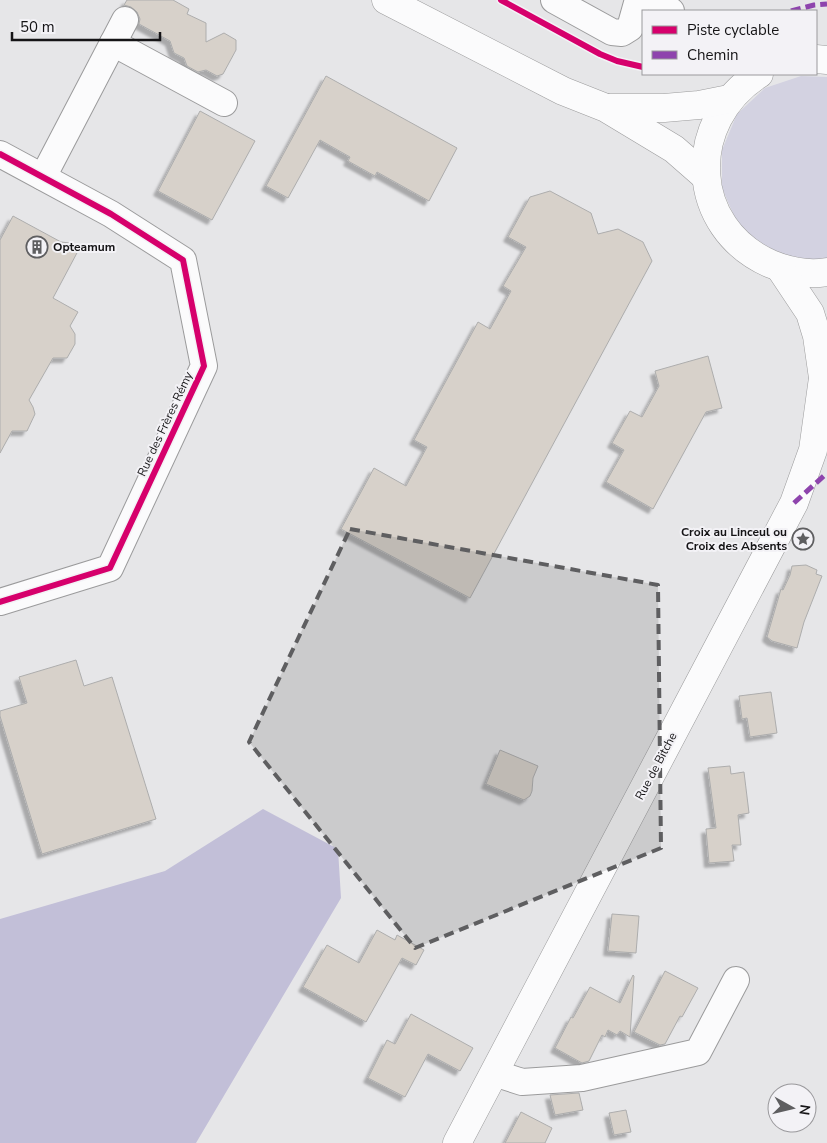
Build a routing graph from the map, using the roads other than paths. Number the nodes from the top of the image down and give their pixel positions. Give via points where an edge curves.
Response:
1 (386, 0) edge
2 (554, 0) edge
3 (639, 1) edge
4 (668, 10) edge
5 (125, 20) dead end
6 (113, 43) junction
7 (757, 75) edge
8 (729, 99) junction
9 (224, 103) dead end
10 (606, 108) junction
11 (0, 154) edge
12 (42, 177) junction
13 (706, 177) junction
14 (780, 268) junction
15 (827, 272) edge
16 (825, 371) edge
17 (0, 602) edge
18 (736, 980) dead end
19 (494, 1073) junction
20 (457, 1143) edge

1 - 10 main road via 563,91
2 - 3 street via 612,32 622,33 630,28
3 - 4 street
5 - 6 street
6 - 9 street
6 - 12 street
7 - 8 main road
8 - 10 main road via 664,108
8 - 13 main road via 710,136
10 - 13 main road via 674,149
11 - 12 street, Rue des Frères Rémy
12 - 17 street, Rue des Frères Rémy via 111,214 183,260 204,366 110,568
13 - 14 main road via 718,216 730,234 761,260
14 - 15 main road
14 - 16 main road, Rue de Bitche via 810,313
16 - 19 main road, Rue de Bitche via 813,450 794,503
18 - 19 street via 698,1052 582,1078 522,1082
19 - 20 main road, Rue de Bitche

